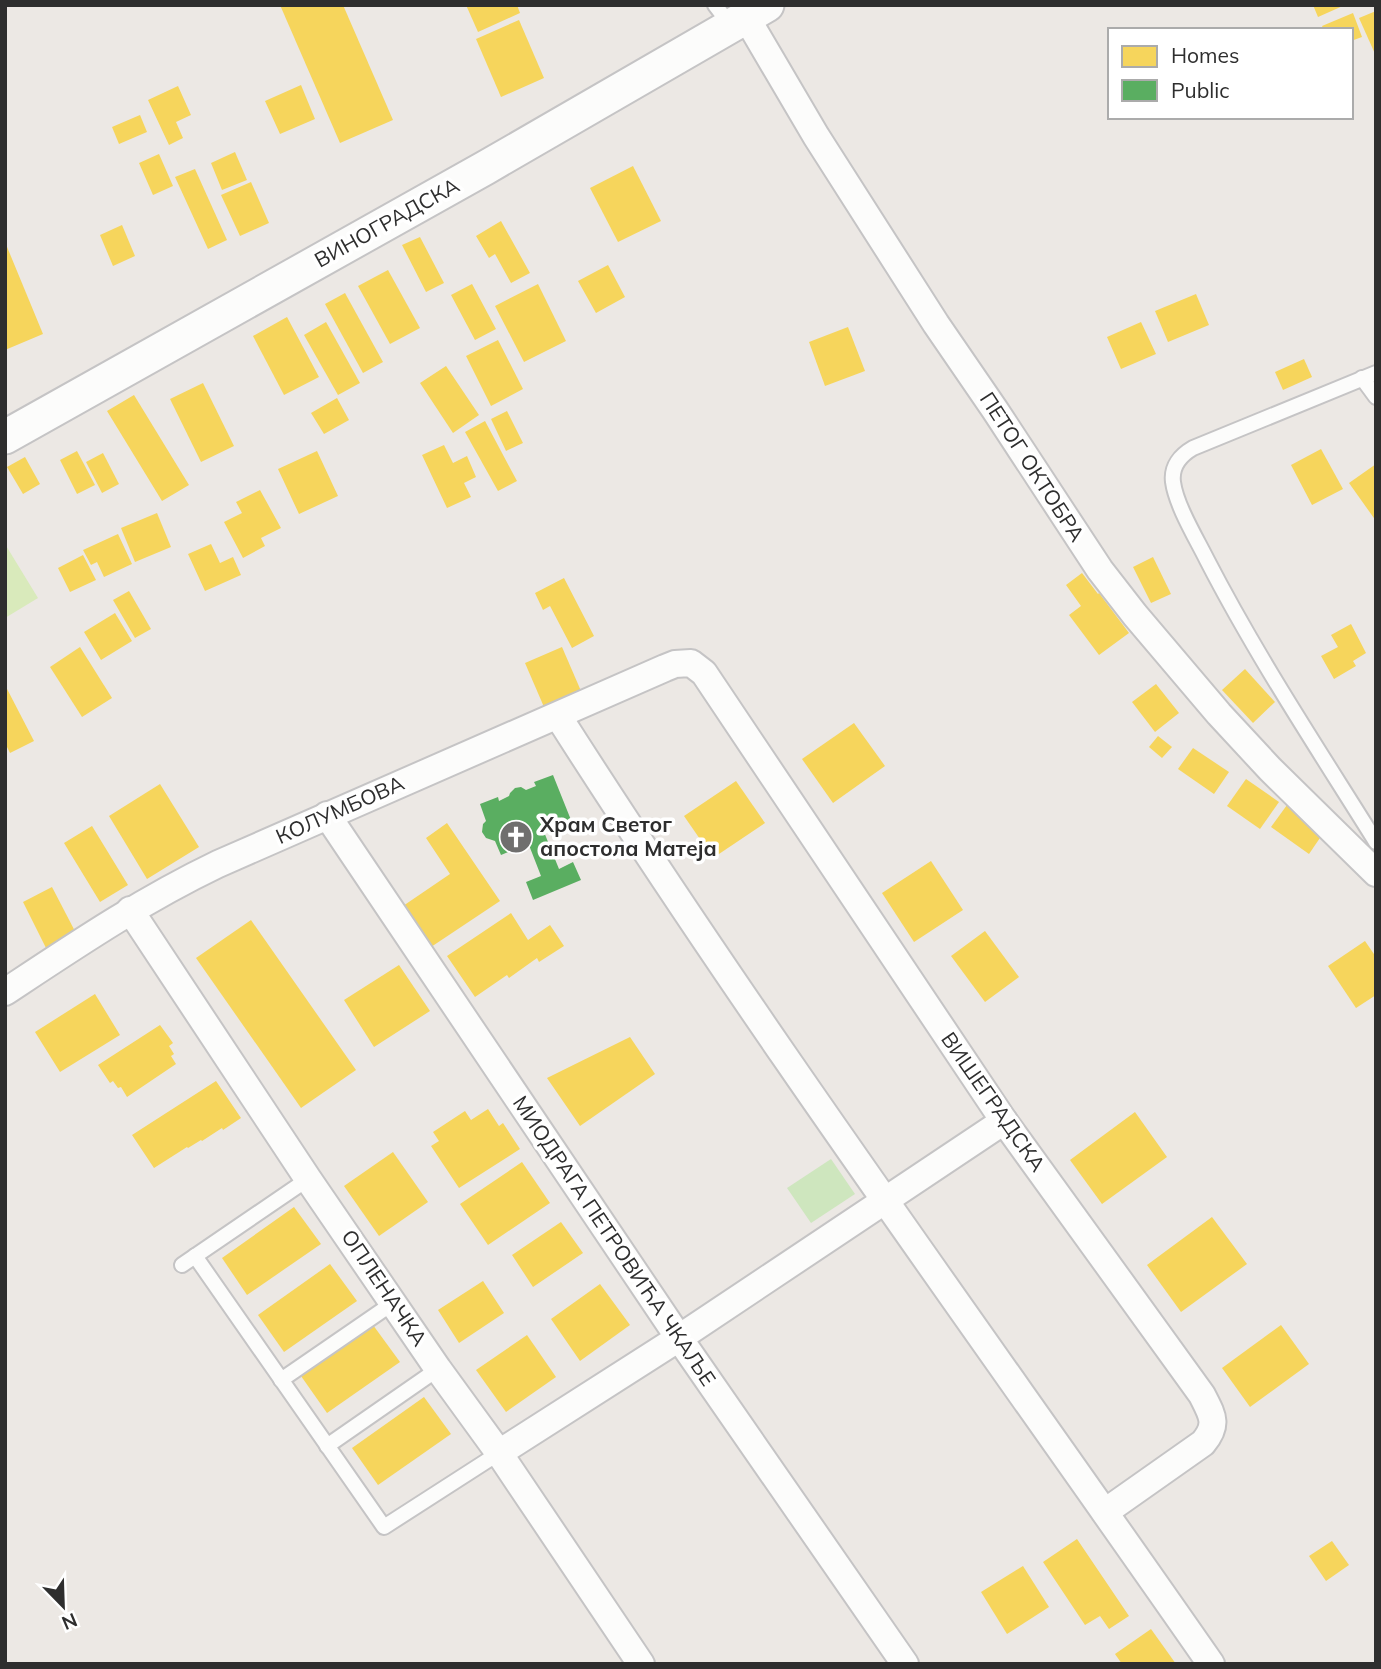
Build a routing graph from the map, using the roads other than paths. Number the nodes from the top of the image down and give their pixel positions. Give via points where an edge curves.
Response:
1 (740, 13) edge
2 (1369, 375) edge
3 (1376, 397) edge
4 (5, 437) edge
5 (691, 663) joint
6 (558, 716) junction
7 (327, 816) junction
8 (1376, 842) edge
9 (1376, 873) edge
10 (130, 910) junction
11 (5, 992) edge
12 (1004, 1121) junction
13 (308, 1179) junction
14 (885, 1202) junction
15 (195, 1256) junction
16 (182, 1265) dead end
17 (393, 1303) junction
18 (679, 1338) junction
19 (438, 1369) junction
20 (281, 1380) junction
21 (327, 1446) junction
22 (499, 1453) junction
23 (1105, 1512) junction
24 (641, 1664) edge
25 (905, 1664) edge
26 (1211, 1664) edge

1 - 4 street, ВИНОГРАДСКА via 474,174
1 - 9 street, ПЕТОГ ОКТОБРА via 936,324 1100,570 1227,723
2 - 3 lane
2 - 8 lane via 1193,447 1182,454 1173,481 1223,592
5 - 6 street, КОЛУМБОВА via 675,664
5 - 12 street, ВИШЕГРАДСКА via 704,673
6 - 7 street, КОЛУМБОВА
6 - 14 street
7 - 10 street, КОЛУМБОВА
7 - 18 street, МИОДРАГА ПЕТРОВИЋА ЧКАЉЕ
10 - 11 street, КОЛУМБОВА
10 - 13 street, ОПЛЕНАЧКА
12 - 14 street
12 - 23 street, ВИШЕГРАДСКА via 1202,1395 1213,1420 1203,1443
13 - 15 lane
13 - 17 street, ОПЛЕНАЧКА
14 - 18 street
14 - 23 street
15 - 16 lane
15 - 20 lane
17 - 19 street, ОПЛЕНАЧКА
17 - 20 lane
18 - 22 street
18 - 25 street, МИОДРАГА ПЕТРОВИЋА ЧКАЉЕ
19 - 21 lane
19 - 22 street, ОПЛЕНАЧКА
20 - 21 lane
21 - 22 lane via 384,1527
22 - 24 street, ОПЛЕНАЧКА
23 - 26 street

